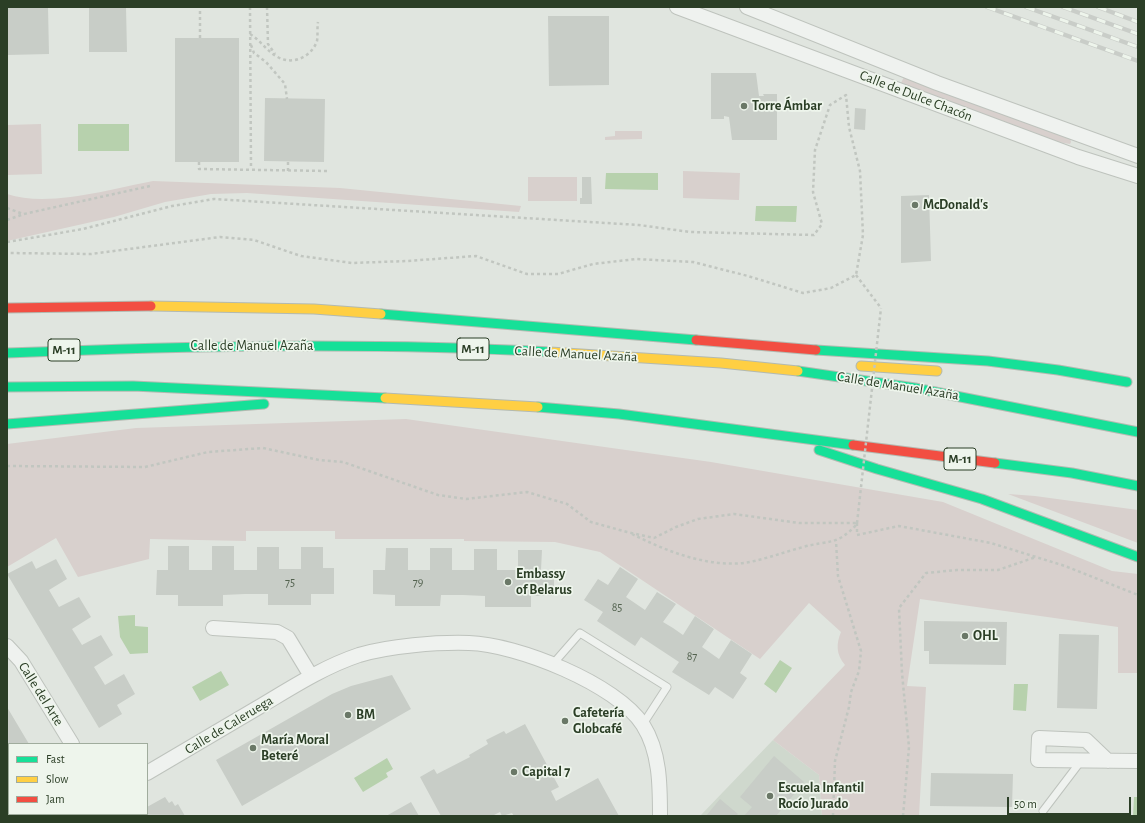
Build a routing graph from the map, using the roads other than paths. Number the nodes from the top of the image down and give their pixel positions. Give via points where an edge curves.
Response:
1 (677, 7) edge
2 (747, 7) edge
3 (697, 10) edge
4 (1138, 156) edge
5 (1138, 176) edge
6 (7, 308) edge
7 (246, 309) junction
8 (389, 324) dead end
9 (512, 340) dead end
10 (548, 351) junction
11 (7, 353) edge
12 (950, 372) dead end
13 (825, 374) junction
14 (1060, 380) dead end
15 (1127, 382) junction
16 (1138, 382) edge
17 (7, 387) edge
18 (379, 398) junction
19 (7, 424) edge
20 (1138, 432) edge
21 (781, 435) junction
22 (1138, 486) edge
23 (1138, 557) edge
24 (213, 628) dead end
25 (7, 646) edge
26 (552, 665) junction
27 (311, 676) junction
28 (643, 724) junction
29 (71, 743) edge
30 (1081, 761) junction
31 (1108, 761) junction
32 (1138, 761) edge
33 (148, 772) edge
34 (1043, 811) dead end
35 (660, 816) edge

1 - 3 street, Calle de Dulce Chacón
2 - 4 street, Calle de Dulce Chacón via 937,83
3 - 5 street, Calle de Dulce Chacón via 1078,157
6 - 7 highway via 134,306
7 - 8 highway
7 - 15 highway via 322,310 847,352 899,353 1076,371
9 - 10 highway
10 - 11 highway, Calle de Manuel Azaña / M-11 via 256,345
10 - 13 highway, Calle de Manuel Azaña / M-11 via 661,358
12 - 13 highway via 860,366
13 - 20 highway, Calle de Manuel Azaña / M-11 via 911,387
14 - 15 highway
15 - 16 highway
17 - 18 highway, M-11 via 133,386
18 - 19 highway
18 - 21 highway, M-11 via 487,403 619,414
21 - 22 highway, M-11 via 1072,474
21 - 23 highway via 877,469 982,499
24 - 27 street via 277,632 288,638
25 - 29 street, Calle del Arte via 21,661
26 - 27 street, Calle de Caleruega via 516,651 470,642 414,645 360,655
26 - 28 street, Calle de Caleruega via 582,676 626,704
26 - 28 lane via 580,633 667,687
27 - 33 street, Calle de Caleruega
28 - 35 street, Calle de Caleruega via 652,743 660,779
30 - 31 street
30 - 31 street via 1038,760 1039,738 1086,740
30 - 34 lane
31 - 32 street

